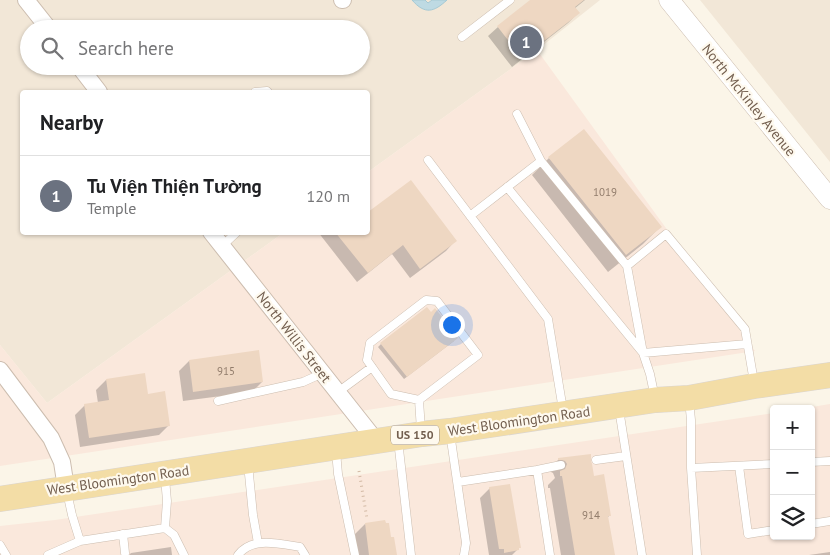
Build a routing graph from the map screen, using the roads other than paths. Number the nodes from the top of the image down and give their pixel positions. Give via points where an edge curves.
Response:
1 (26, 0) edge
2 (510, 0) edge
3 (669, 0) edge
4 (42, 20) edge
5 (462, 37) dead end
6 (85, 75) edge
7 (97, 90) edge
8 (517, 114) dead end
9 (428, 160) dead end
10 (541, 161) junction
11 (507, 187) junction
12 (830, 200) edge
13 (470, 216) junction
14 (213, 235) edge
15 (234, 235) edge
16 (222, 246) junction
17 (627, 266) junction
18 (747, 344) junction
19 (643, 353) junction
20 (372, 367) junction
21 (0, 370) edge
22 (322, 373) junction
23 (830, 375) edge
24 (754, 386) junction
25 (338, 392) junction
26 (689, 398) junction
27 (418, 400) junction
28 (655, 400) junction
29 (218, 401) dead end
30 (618, 406) junction
31 (564, 414) junction
32 (450, 431) junction
33 (399, 438) junction
34 (336, 448) junction
35 (626, 456) junction
36 (596, 460) dead end
37 (830, 461) edge
38 (248, 462) junction
39 (815, 462) edge
40 (770, 464) edge
41 (561, 465) dead end
42 (739, 466) junction
43 (691, 468) junction
44 (537, 470) junction
45 (165, 473) junction
46 (458, 482) junction
47 (66, 488) junction
48 (0, 499) edge
49 (830, 521) edge
50 (815, 523) edge
51 (165, 528) junction
52 (770, 531) edge
53 (123, 534) junction
54 (80, 541) junction
55 (258, 543) junction
56 (0, 545) edge
57 (125, 552) dead end
58 (6, 555) edge
59 (48, 555) edge
60 (184, 555) edge
61 (238, 555) edge
62 (305, 555) edge
63 (355, 555) edge
64 (411, 555) edge
65 (464, 555) edge
66 (550, 555) edge
67 (642, 555) edge
68 (697, 555) edge

1 - 4 street
2 - 5 lane
3 - 12 street, North McKinley Avenue
6 - 7 street
8 - 10 lane
9 - 13 lane
10 - 11 lane
10 - 17 lane
11 - 13 lane
11 - 19 lane
13 - 31 lane via 548,319
14 - 16 street, North Willis Street
15 - 16 lane
16 - 22 street, North Willis Street
17 - 18 lane via 666,234 745,329
17 - 19 lane
18 - 19 lane
18 - 24 lane
19 - 28 lane
20 - 25 lane
20 - 27 lane via 391,394
20 - 27 lane via 367,360 370,343 426,300 437,301 478,355
21 - 47 street via 51,438 62,462
22 - 25 street, North Willis Street
22 - 29 lane via 303,382
23 - 24 main road, West Bloomington Road / US 150
24 - 26 main road, West Bloomington Road / US 150
25 - 33 street, North Willis Street
26 - 28 main road, West Bloomington Road / US 150
26 - 43 lane
27 - 33 lane
28 - 30 main road, West Bloomington Road / US 150
30 - 31 main road, West Bloomington Road / US 150
30 - 35 lane
31 - 32 main road, West Bloomington Road / US 150
32 - 33 main road, West Bloomington Road / US 150
32 - 46 lane
33 - 34 main road, West Bloomington Road / US 150
33 - 64 lane
34 - 38 main road, West Bloomington Road / US 150
34 - 63 lane via 338,474
35 - 36 lane
35 - 67 lane
37 - 39 lane
38 - 45 main road, West Bloomington Road / US 150
38 - 55 lane
40 - 42 lane
41 - 44 lane
42 - 43 lane
42 - 52 lane via 748,534
43 - 68 lane
44 - 46 lane
44 - 66 lane
45 - 47 main road, West Bloomington Road / US 150
45 - 51 lane
46 - 65 lane via 466,543
47 - 48 main road, West Bloomington Road / US 150
47 - 54 lane
49 - 50 lane
51 - 53 lane
51 - 60 lane via 174,535
53 - 54 lane
53 - 57 lane
54 - 59 lane
55 - 61 lane via 246,547
55 - 62 lane via 300,547
56 - 58 lane

